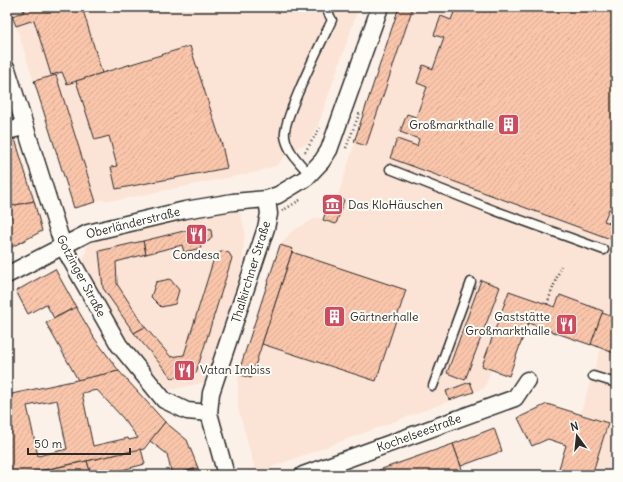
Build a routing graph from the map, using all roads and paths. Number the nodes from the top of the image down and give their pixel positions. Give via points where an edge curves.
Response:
1 (325, 7) edge
2 (380, 7) edge
3 (7, 69) edge
4 (321, 125) dead end
5 (24, 127) junction
6 (7, 131) edge
7 (298, 160) junction
8 (390, 169) dead end
9 (309, 174) junction
10 (267, 199) junction
11 (63, 246) junction
12 (604, 250) dead end
13 (561, 266) dead end
14 (7, 275) edge
15 (470, 282) dead end
16 (547, 304) dead end
17 (593, 376) dead end
18 (527, 380) dead end
19 (616, 383) edge
20 (433, 386) dead end
21 (209, 413) junction
22 (226, 475) edge
23 (303, 475) edge

1 - 7 lane via 332,20 285,130 287,143
2 - 9 street via 330,150
3 - 5 street, Gotzinger Straße
4 - 7 path via 316,137
5 - 6 street
5 - 11 street, Gotzinger Straße
7 - 9 lane
8 - 12 lane
9 - 10 street via 288,191
10 - 11 street, Oberländerstraße via 191,209 126,223 88,233
10 - 21 street, Thalkirchner Straße via 269,214 266,228 211,393
11 - 14 street, Oberländerstraße
11 - 21 street, Gotzinger Straße via 119,345 164,400 187,411
13 - 16 path
15 - 20 lane
17 - 19 lane
18 - 23 street, Kochelseestraße via 515,398
21 - 22 street, Thalkirchner Straße

